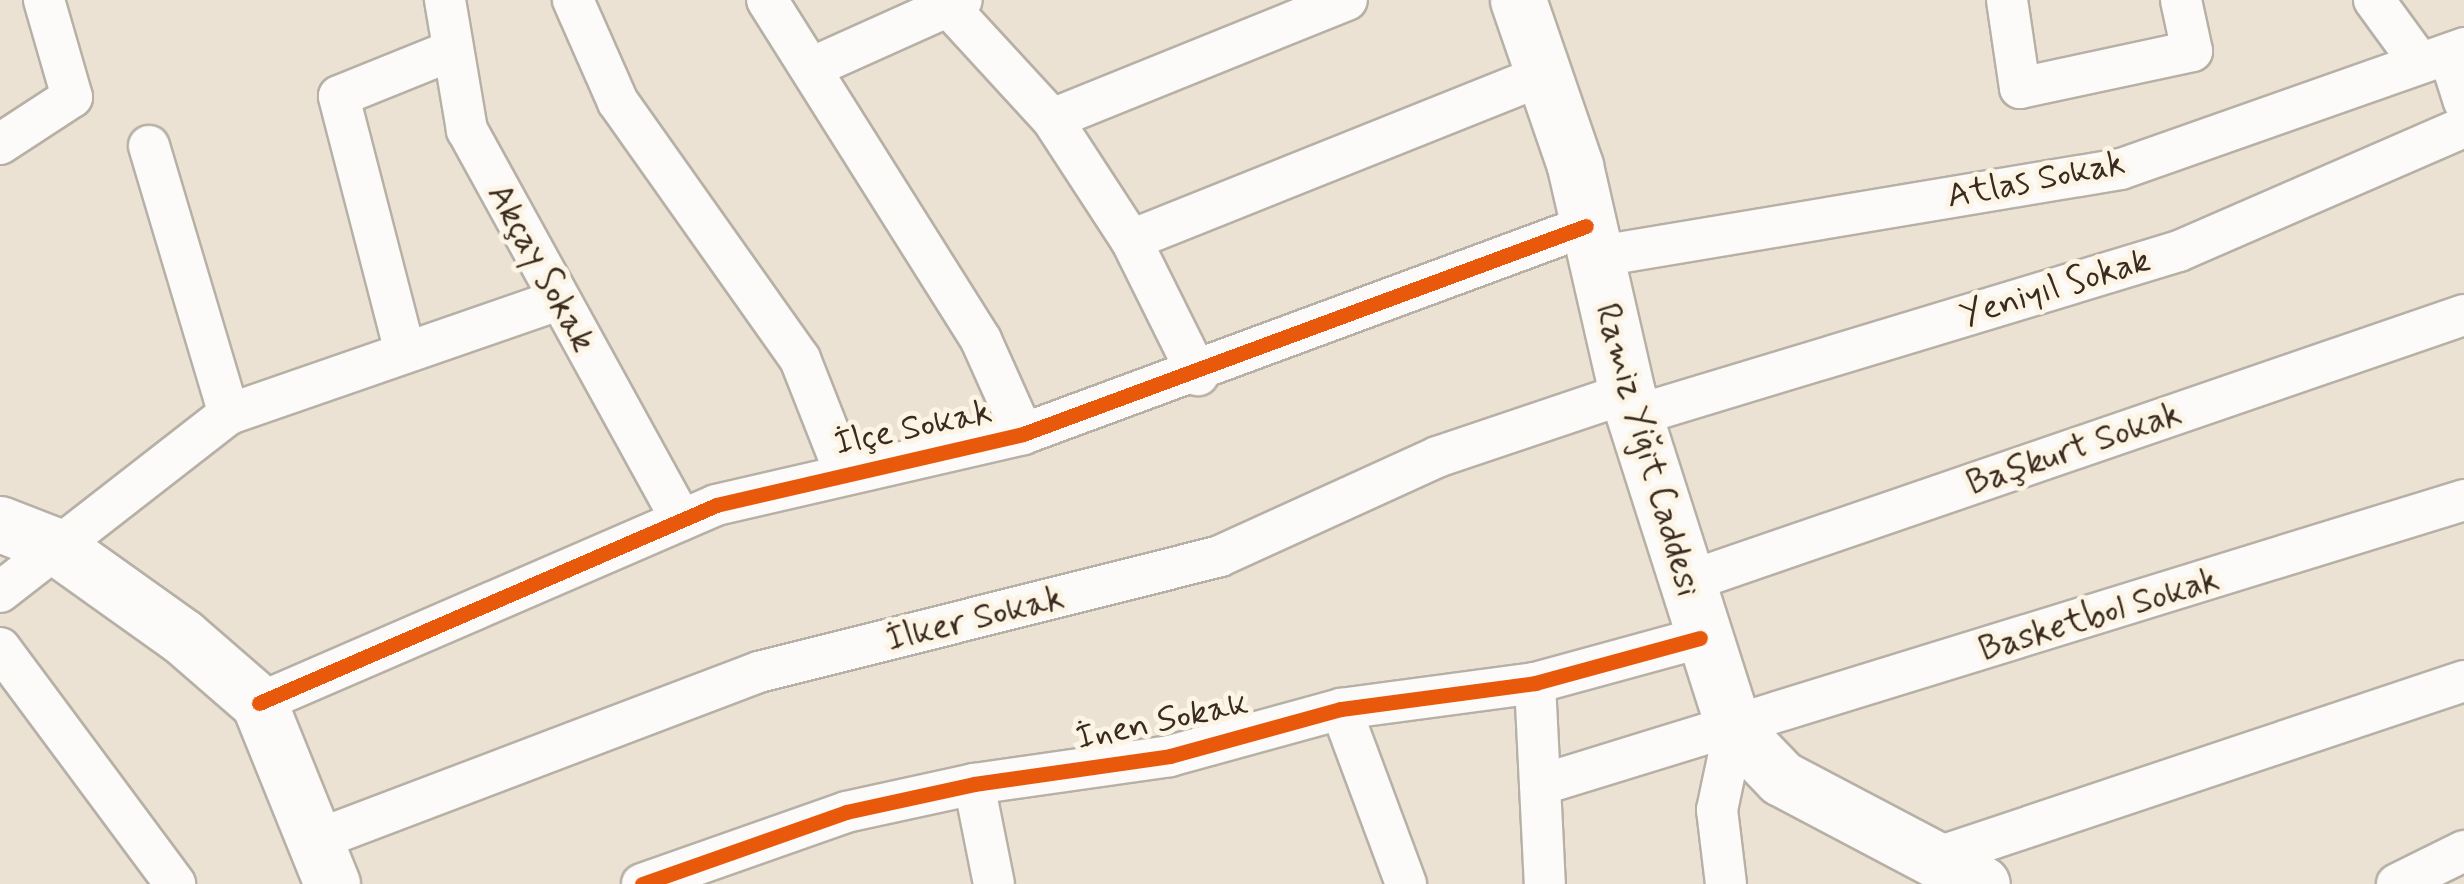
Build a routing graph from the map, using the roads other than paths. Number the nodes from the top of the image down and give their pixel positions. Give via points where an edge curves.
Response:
1 (44, 0) edge
2 (445, 0) edge
3 (573, 0) edge
4 (767, 0) edge
5 (1347, 0) edge
6 (1518, 0) edge
7 (2007, 0) edge
8 (2181, 0) edge
9 (2374, 0) edge
10 (954, 3) edge
11 (454, 50) junction
12 (2444, 55) edge
13 (813, 67) junction
14 (1547, 74) junction
15 (2464, 102) edge
16 (1052, 119) junction
17 (2464, 127) edge
18 (0, 144) edge
19 (149, 146) dead end
20 (1131, 240) junction
21 (1590, 242) junction
22 (558, 300) junction
23 (2464, 315) edge
24 (404, 352) junction
25 (1198, 375) junction
26 (1630, 404) junction
27 (229, 414) junction
28 (1023, 434) junction
29 (844, 473) junction
30 (2464, 500) edge
31 (681, 520) junction
32 (0, 524) edge
33 (54, 546) junction
34 (1684, 583) junction
35 (0, 592) edge
36 (1700, 638) junction
37 (0, 648) edge
38 (2464, 681) edge
39 (1535, 684) junction
40 (259, 702) junction
41 (1341, 708) junction
42 (1734, 729) junction
43 (974, 784) junction
44 (1540, 786) junction
45 (2464, 851) edge
46 (1934, 858) junction
47 (326, 862) edge
48 (986, 882) edge
49 (175, 884) edge
50 (642, 884) edge
51 (1406, 884) edge
52 (1545, 884) edge
53 (1726, 884) edge
54 (1982, 884) edge
55 (2397, 884) edge

1 - 18 street via 72,96
2 - 11 street, Akçay Sokak
3 - 29 street via 618,102 800,359
4 - 13 street
5 - 16 street
6 - 14 main road, Ramiz Yiğit Caddesi
7 - 8 street via 2020,88 2192,52
9 - 12 street
10 - 13 street
10 - 16 street
11 - 22 street, Akçay Sokak via 466,130
11 - 24 street via 339,96
12 - 15 street
12 - 21 street, Atlas Sokak via 2121,169
13 - 28 street via 981,340
14 - 20 street
14 - 21 main road, Ramiz Yiğit Caddesi
16 - 20 street
17 - 26 street, Yeniyıl Sokak via 2178,251
19 - 27 street
20 - 25 street
21 - 25 street, İlçe Sokak
21 - 26 main road, Ramiz Yiğit Caddesi
22 - 24 street
22 - 31 street, Akçay Sokak
23 - 34 street, Başkurt Sokak
24 - 27 street
25 - 28 street, İlçe Sokak
26 - 34 main road, Ramiz Yiğit Caddesi
26 - 47 street, İlker Sokak via 1438,457 1220,556 759,672
27 - 33 street
28 - 29 street, İlçe Sokak
29 - 31 street, İlçe Sokak
30 - 42 street, Basketbol Sokak
31 - 40 street, İlçe Sokak
32 - 33 main road
33 - 35 street
33 - 40 main road via 184,637
34 - 36 main road, Ramiz Yiğit Caddesi
36 - 39 street, İnen Sokak
36 - 42 main road, Ramiz Yiğit Caddesi
37 - 49 street
38 - 46 street
39 - 41 street, İnen Sokak
39 - 44 street
40 - 47 main road
41 - 43 street, İnen Sokak via 1170,756
41 - 51 street
42 - 44 street, Basketbol Sokak
42 - 46 main road, Ramiz Yiğit Caddesi via 1781,778
42 - 53 street via 1717,810
43 - 48 street
43 - 50 street, İnen Sokak via 846,812
44 - 52 street
45 - 55 street
46 - 54 main road, Ramiz Yiğit Caddesi

